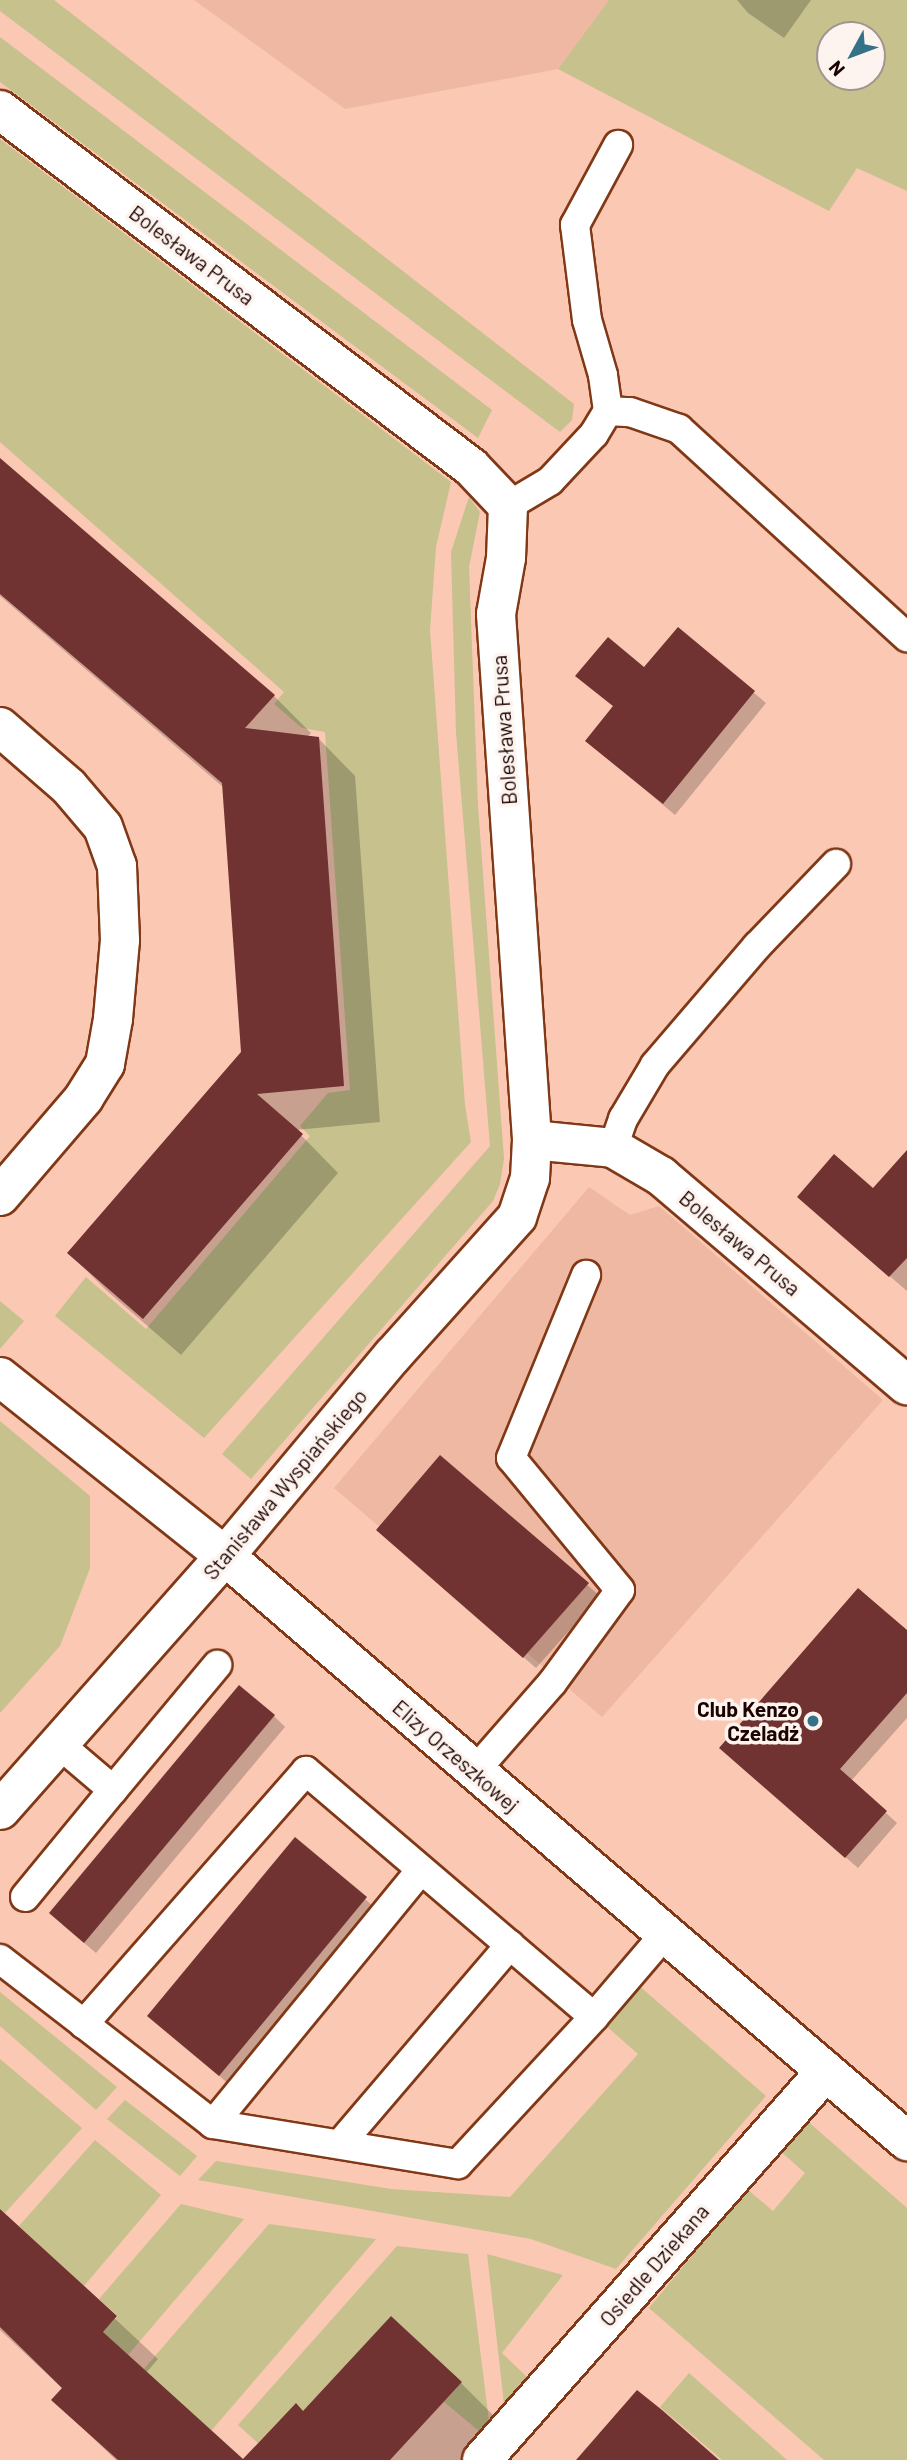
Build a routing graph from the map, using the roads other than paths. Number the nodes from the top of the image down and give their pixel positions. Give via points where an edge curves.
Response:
1 (0, 110) edge
2 (618, 145) dead end
3 (608, 411) junction
4 (508, 506) junction
5 (907, 637) edge
6 (0, 727) edge
7 (836, 863) dead end
8 (533, 1140) junction
9 (613, 1148) junction
10 (0, 1196) edge
11 (586, 1275) dead end
12 (0, 1377) edge
13 (907, 1385) edge
14 (225, 1556) junction
15 (217, 1665) dead end
16 (59, 1744) junction
17 (474, 1772) junction
18 (113, 1790) junction
19 (0, 1810) edge
20 (421, 1870) junction
21 (25, 1897) dead end
22 (664, 1935) junction
23 (510, 1945) junction
24 (0, 1959) edge
25 (594, 2017) junction
26 (84, 2024) junction
27 (826, 2071) junction
28 (213, 2124) junction
29 (907, 2141) edge
30 (340, 2144) junction
31 (486, 2459) edge

1 - 4 street, Bolesława Prusa via 471,467
2 - 3 lane via 575,225 587,320
3 - 4 lane via 550,481
3 - 5 lane via 631,412 680,429
4 - 8 street, Bolesława Prusa via 506,558 496,614
6 - 10 street via 69,787 103,827 117,866 120,929 105,1064 84,1098
7 - 9 lane via 654,1065 623,1119
8 - 9 street, Bolesława Prusa
8 - 14 street, Stanisława Wyspiańskiego via 530,1178 517,1217 393,1355
9 - 13 street, Bolesława Prusa via 661,1176
11 - 17 lane via 511,1458 620,1590 552,1682
12 - 14 street, Elizy Orzeszkowej
14 - 16 street, Stanisława Wyspiańskiego
14 - 17 street, Elizy Orzeszkowej
15 - 18 lane
16 - 18 lane
16 - 19 street, Stanisława Wyspiańskiego
17 - 22 street, Elizy Orzeszkowej
18 - 21 lane
20 - 23 lane
20 - 26 lane via 306,1770
20 - 28 lane
22 - 25 lane
22 - 27 street, Elizy Orzeszkowej
23 - 25 lane
23 - 30 lane
24 - 26 lane
25 - 30 lane via 458,2164
26 - 28 lane
27 - 29 street, Elizy Orzeszkowej
27 - 31 street, Osiedle Dziekana
28 - 30 lane

